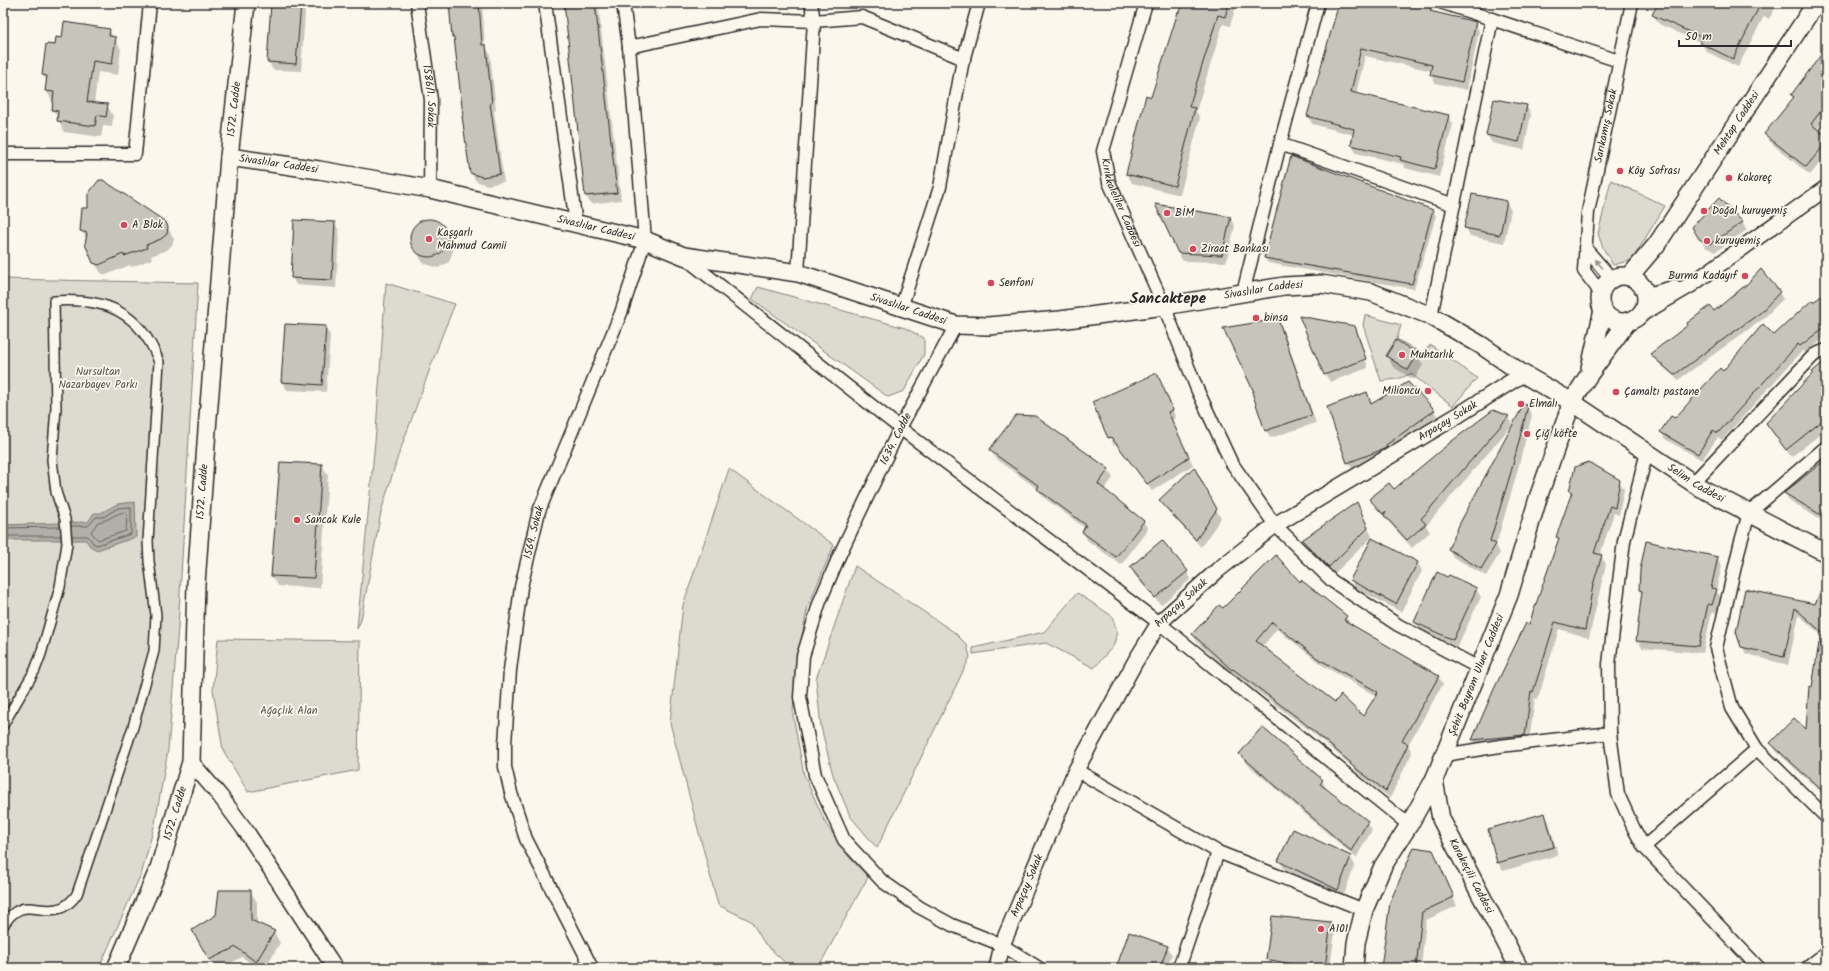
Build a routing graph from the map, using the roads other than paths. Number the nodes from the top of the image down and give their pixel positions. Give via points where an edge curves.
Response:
1 (150, 3) edge
2 (246, 3) edge
3 (417, 3) edge
4 (545, 3) edge
5 (623, 3) edge
6 (811, 3) edge
7 (979, 3) edge
8 (1146, 3) edge
9 (1318, 3) edge
10 (1443, 3) edge
11 (1632, 3) edge
12 (1816, 3) edge
13 (1456, 5) edge
14 (814, 20) junction
15 (1492, 20) junction
16 (629, 47) junction
17 (964, 59) junction
18 (1619, 61) junction
19 (1280, 144) junction
20 (3, 154) edge
21 (229, 157) junction
22 (1826, 188) edge
23 (430, 190) junction
24 (1454, 205) junction
25 (576, 224) junction
26 (645, 240) junction
27 (1657, 244) junction
28 (1585, 248) junction
29 (684, 256) junction
30 (798, 273) junction
31 (1629, 277) junction
32 (1612, 279) junction
33 (1692, 284) junction
34 (1644, 292) junction
35 (1243, 293) junction
36 (1601, 293) junction
37 (1164, 306) junction
38 (901, 308) junction
39 (1603, 310) junction
40 (1431, 316) junction
41 (1631, 320) junction
42 (956, 325) junction
43 (1826, 350) edge
44 (1523, 374) junction
45 (1588, 376) junction
46 (1572, 402) junction
47 (900, 428) junction
48 (1826, 447) edge
49 (1647, 452) junction
50 (1693, 483) junction
51 (1749, 513) junction
52 (1276, 525) junction
53 (1826, 553) edge
54 (1159, 623) junction
55 (1479, 668) junction
56 (3, 725) edge
57 (1610, 733) junction
58 (1758, 749) junction
59 (1444, 755) junction
60 (191, 762) junction
61 (1076, 770) junction
62 (1434, 780) junction
63 (1826, 817) edge
64 (1409, 825) junction
65 (1644, 847) junction
66 (1218, 852) junction
67 (1364, 910) junction
68 (3, 926) edge
69 (1002, 945) junction
70 (1826, 953) edge
71 (116, 968) edge
72 (335, 968) edge
73 (592, 968) edge
74 (997, 968) edge
75 (1039, 968) edge
76 (1179, 968) edge
77 (1354, 968) edge
78 (1519, 968) edge
79 (1759, 968) edge
80 (1807, 968) edge

1 - 20 street via 135,154
2 - 21 main road, 1572. Cadde
3 - 23 street, 1586/1. Sokak via 431,100
4 - 25 street
5 - 16 street
6 - 14 street
7 - 17 street
8 - 37 street, Kırıkkaleliler Caddesi via 1103,150 1109,182
9 - 19 street
10 - 13 street
11 - 18 street, Sarıkamış Sokak
12 - 27 main road, Mehtap Caddesi
13 - 15 street
14 - 16 street via 761,19
14 - 17 street via 862,18
14 - 30 street
15 - 18 street
15 - 24 street
16 - 26 street
17 - 38 street via 940,187
18 - 28 street, Sarıkamış Sokak via 1588,212
19 - 24 street
19 - 35 street
21 - 23 main road, Sivaslılar Caddesi
21 - 60 main road, 1572. Cadde via 196,584
22 - 33 street
23 - 25 main road, Sivaslılar Caddesi
24 - 40 street
25 - 26 main road, Sivaslılar Caddesi
26 - 29 main road, Sivaslılar Caddesi
26 - 73 street, 1569. Sokak via 620,313 539,511 521,587 510,670 505,767 511,793 526,839
27 - 31 main road
27 - 34 main road
32 -> 28 street
28 - 36 street, Sarıkamış Sokak via 1584,271
29 - 30 main road, Sivaslılar Caddesi
29 - 47 street
30 - 38 main road, Sivaslılar Caddesi
31 - 32 main road
31 - 34 main road via 1640,283
32 - 36 main road
33 - 34 street
33 - 41 street
34 - 41 main road via 1643,309
35 - 37 main road, Sivaslılar Caddesi
35 - 40 main road, Sivaslılar Caddesi via 1284,286 1321,284 1371,292
36 - 39 main road
37 - 42 main road, Sivaslılar Caddesi via 1060,320 988,326
37 - 52 street, Kırıkkaleliler Caddesi via 1230,462
38 - 42 main road, Sivaslılar Caddesi
39 - 41 main road via 1614,319
39 - 45 main road
40 - 44 main road, Sivaslılar Caddesi via 1481,345
41 - 45 main road
42 - 47 street, 1634. Cadde
43 - 50 street via 1814,356
44 - 46 main road, Sivaslılar Caddesi
44 - 52 street, Arpaçay Sokak
45 - 46 main road, Şehit Bayram Uluer Caddesi
46 - 49 main road, Selim Caddesi
46 - 55 main road, Şehit Bayram Uluer Caddesi via 1539,495 1509,595
47 - 54 street
47 - 69 street, 1634. Cadde via 820,601 803,656 800,697 815,776 844,840 882,881 919,907 952,925
48 - 51 street
49 - 50 main road, Selim Caddesi
49 - 57 street via 1624,540 1609,664
50 - 51 main road, Selim Caddesi
51 - 53 main road, Selim Caddesi
51 - 58 street via 1716,648 1732,708
52 - 54 street, Arpaçay Sokak via 1218,570
52 - 55 street, Kırıkkaleliler Caddesi via 1332,581 1398,625
54 - 61 street, Arpaçay Sokak
54 - 64 street
55 - 59 main road, Şehit Bayram Uluer Caddesi
56 - 68 street via 35,670 41,654 60,587 67,544 65,519 56,492 52,460 56,408 54,301 100,303 133,321 154,349 159,362 148,541 157,630 154,651 78,894 70,903 60,908 18,910 8,917
57 - 59 street
57 - 65 street via 1618,794
58 - 63 street
58 - 65 street
59 - 62 main road, Şehit Bayram Uluer Caddesi
60 - 71 main road, 1572. Cadde via 159,868
60 - 72 street via 246,831
61 - 66 street
61 - 69 street, Arpaçay Sokak
62 - 64 main road, Şehit Bayram Uluer Caddesi
62 - 78 main road, Karakeçili Caddesi via 1441,819
64 - 67 main road, Şehit Bayram Uluer Caddesi via 1383,866
65 - 79 street
66 - 67 street
66 - 76 street
67 - 77 main road, Şehit Bayram Uluer Caddesi via 1356,943
69 - 74 street, Arpaçay Sokak
69 - 75 street, 1634. Cadde
70 - 80 street

